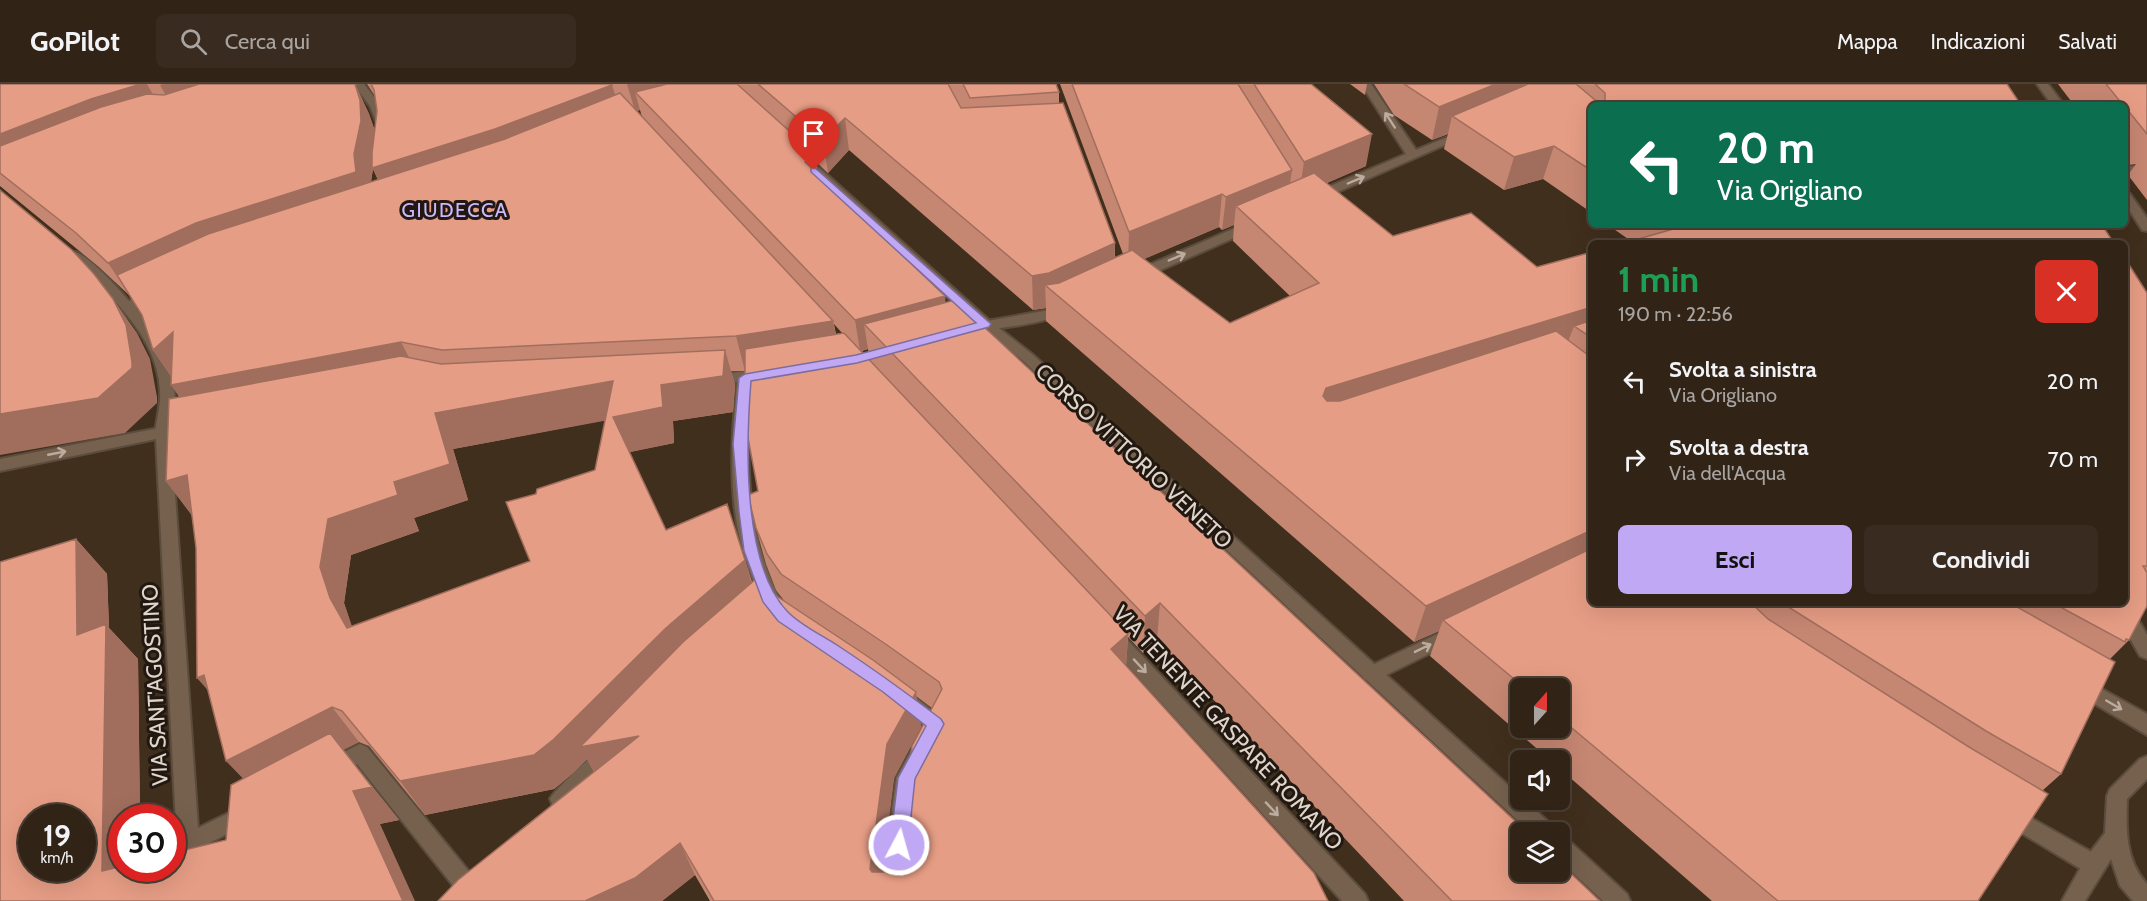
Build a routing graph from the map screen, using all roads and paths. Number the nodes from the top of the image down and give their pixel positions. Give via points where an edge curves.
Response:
1 (358, 84) edge
2 (1366, 84) edge
3 (2042, 84) edge
4 (2056, 102) edge
5 (1478, 128) edge
6 (384, 143) edge
7 (791, 149) edge
8 (1413, 155) junction
9 (2147, 168) edge
10 (2128, 170) edge
11 (2128, 200) edge
12 (1297, 205) edge
13 (1264, 219) edge
14 (2147, 227) edge
15 (62, 245) edge
16 (1124, 280) edge
17 (168, 286) edge
18 (1074, 304) edge
19 (129, 306) junction
20 (985, 324) junction
21 (953, 333) edge
22 (778, 372) edge
23 (745, 378) junction
24 (697, 380) edge
25 (210, 423) edge
26 (163, 432) junction
27 (0, 465) edge
28 (768, 598) junction
29 (2120, 606) edge
30 (750, 614) edge
31 (783, 617) edge
32 (1099, 621) edge
33 (1466, 627) edge
34 (2147, 651) edge
35 (1371, 674) junction
36 (2060, 674) edge
37 (888, 687) edge
38 (2147, 727) edge
39 (622, 738) edge
40 (2147, 765) edge
41 (309, 780) edge
42 (1994, 805) edge
43 (259, 807) edge
44 (545, 812) edge
45 (1533, 822) edge
46 (2115, 836) junction
47 (1570, 856) edge
48 (481, 865) edge
49 (2094, 865) junction
50 (459, 891) edge
51 (2147, 900) edge
52 (891, 901) edge
53 (1357, 901) edge
54 (1619, 901) edge
55 (2073, 901) edge

1 - 6 street via 375,106
8 -> 2 street
3 - 4 street
5 - 8 street
7 - 20 street, CORSO VITTORIO VENETO
12 -> 8 street
9 - 10 street
11 - 14 street
16 -> 13 street
15 - 19 street
17 - 19 street
18 - 20 street via 1053,314
19 - 26 street via 157,350 167,386
20 - 21 street
20 - 35 street, CORSO VITTORIO VENETO via 1027,357
22 - 23 street
23 - 24 street
23 - 28 street via 740,444 746,512 751,551
25 - 26 street
27 -> 26 street
26 - 43 street, VIA SANT'AGOSTINO via 188,844
28 - 30 street
28 - 31 street
29 - 34 street
32 -> 53 street, VIA TENENTE GASPARE ROMANO
35 -> 33 street
35 - 45 street, CORSO VITTORIO VENETO
36 -> 38 street
37 - 52 street via 935,724 906,778
39 - 44 street via 582,781
40 - 46 street via 2117,796
41 - 50 street via 360,753
42 - 49 street
46 - 49 street
46 - 51 street via 2128,879
47 - 54 street
48 - 50 street
49 - 55 street

